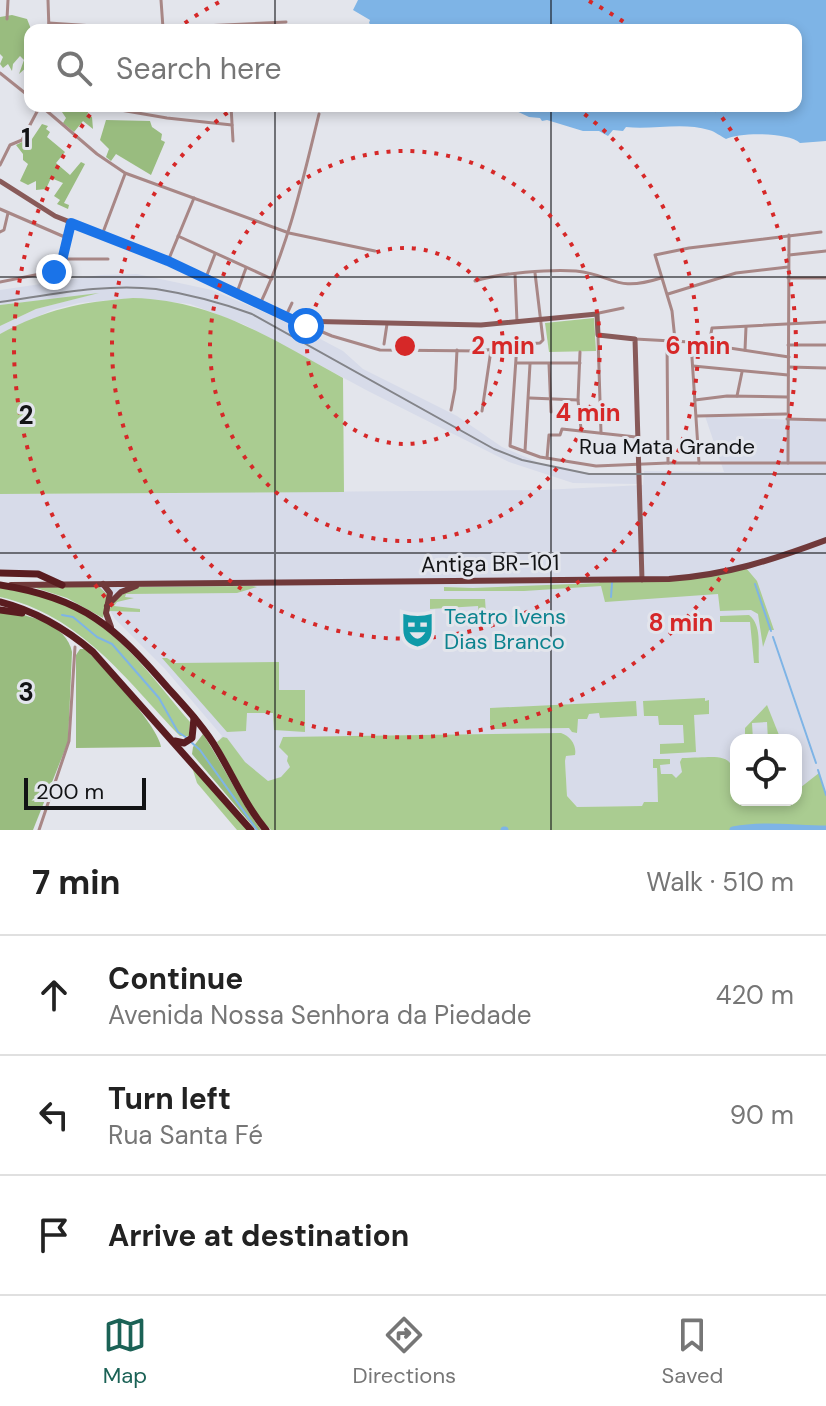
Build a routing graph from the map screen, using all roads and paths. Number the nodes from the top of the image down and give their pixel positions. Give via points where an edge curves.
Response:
1 (8, 0) edge
2 (48, 0) edge
3 (161, 0) edge
4 (7, 19) dead end
5 (286, 22) dead end
6 (49, 23) joint
7 (98, 24) edge
8 (163, 24) edge
9 (223, 24) edge
10 (0, 73) edge
11 (24, 92) edge
12 (38, 112) edge
13 (48, 112) edge
14 (140, 112) edge
15 (231, 112) edge
16 (319, 114) dead end
17 (232, 125) junction
18 (233, 141) dead end
19 (0, 165) edge
20 (125, 173) junction
21 (0, 181) edge
22 (195, 197) junction
23 (0, 209) edge
24 (8, 213) junction
25 (71, 223) junction
26 (0, 232) edge
27 (821, 232) dead end
28 (289, 233) junction
29 (102, 235) junction
30 (789, 235) junction
31 (178, 236) junction
32 (67, 238) junction
33 (375, 251) dead end
34 (826, 251) edge
35 (215, 253) junction
36 (789, 255) junction
37 (62, 259) junction
38 (108, 259) dead end
39 (168, 261) junction
40 (788, 267) junction
41 (246, 268) junction
42 (535, 273) junction
43 (514, 274) junction
44 (661, 278) junction
45 (788, 278) junction
46 (826, 278) edge
47 (272, 279) junction
48 (205, 280) junction
49 (475, 281) dead end
50 (0, 282) edge
51 (666, 294) junction
52 (236, 295) junction
53 (292, 303) dead end
54 (259, 306) junction
55 (623, 308) dead end
56 (597, 314) junction
57 (285, 318) junction
58 (541, 320) junction
59 (297, 321) junction
60 (387, 322) junction
61 (517, 322) junction
62 (826, 322) edge
63 (790, 325) junction
64 (746, 327) junction
65 (598, 335) junction
66 (635, 339) junction
67 (667, 340) junction
68 (675, 340) junction
69 (690, 342) junction
70 (384, 344) dead end
71 (517, 344) junction
72 (709, 345) junction
73 (788, 345) junction
74 (826, 345) edge
75 (457, 350) junction
76 (491, 350) junction
77 (745, 350) junction
78 (580, 352) dead end
79 (789, 357) junction
80 (517, 363) junction
81 (580, 363) junction
82 (530, 364) junction
83 (549, 364) junction
84 (691, 366) junction
85 (789, 367) junction
86 (826, 368) edge
87 (742, 371) junction
88 (788, 375) junction
89 (737, 396) junction
90 (529, 397) junction
91 (787, 397) junction
92 (551, 399) junction
93 (578, 400) junction
94 (695, 400) junction
95 (451, 410) dead end
96 (482, 411) dead end
97 (551, 412) dead end
98 (697, 416) junction
99 (787, 417) junction
100 (826, 420) edge
101 (581, 429) junction
102 (601, 433) junction
103 (636, 437) junction
104 (525, 451) junction
105 (547, 458) junction
106 (668, 463) junction
107 (699, 463) junction
108 (788, 463) junction
109 (826, 463) edge
110 (639, 464) junction
111 (826, 540) edge
112 (0, 573) edge
113 (642, 580) junction
114 (102, 583) junction
115 (149, 583) junction
116 (0, 585) edge
117 (62, 585) junction
118 (0, 602) edge
119 (107, 606) junction
120 (0, 610) edge
121 (41, 616) junction
122 (111, 627) junction
123 (75, 647) dead end
124 (194, 718) junction
125 (173, 739) junction
126 (39, 830) edge
127 (251, 830) edge
128 (266, 830) edge

1 - 4 street
2 - 6 street
3 - 8 street
5 - 9 street
6 - 7 street
10 - 11 street
12 - 19 street
13 - 20 street
14 - 17 street
15 - 17 street
16 - 28 street
17 - 18 street
20 - 22 street
20 - 29 street
21 - 25 street
22 - 28 street
22 - 31 street
23 - 24 street
24 - 26 street
24 - 32 street
25 - 29 street
25 - 32 street
27 - 30 street
28 - 33 street
28 - 47 street
29 - 39 street
30 - 36 street
30 - 44 street via 656,254
31 - 35 street
31 - 39 street
32 - 37 street
34 - 36 street
35 - 41 street
35 - 48 street
36 - 40 street
37 - 38 street
37 - 50 street via 58,271
39 - 48 street
40 - 45 street
40 - 51 street via 736,273
41 - 47 street
41 - 52 street
42 - 43 street
42 - 44 street via 574,271 628,285
42 - 58 street
43 - 49 street
43 - 61 street
44 - 51 street
45 - 46 street
45 - 63 street
47 - 54 street
48 - 52 street
51 - 68 street
52 - 54 street
53 - 57 street
54 - 57 street
55 - 56 street
56 - 58 street
56 - 65 street
57 - 59 street
58 - 61 street
58 - 71 street via 541,343
59 - 60 street
59 - 75 street via 376,350
60 - 61 street
60 - 70 street
62 - 63 street
63 - 64 street
63 - 73 street
64 - 72 street via 711,329
64 - 77 street
65 - 66 street
65 - 102 street
66 - 67 street
66 - 103 street
67 - 68 street
67 - 106 street
68 - 69 street
69 - 72 street
69 - 84 street
71 - 76 street
71 - 80 street
72 - 77 street
73 - 74 street
73 - 79 street
75 - 76 street
75 - 95 street
76 - 96 street
77 - 79 street
78 - 81 street
79 - 85 street
80 - 82 street
80 - 104 street, Rua Mata Grande via 510,446
81 - 83 street
81 - 93 street
82 - 83 street
82 - 90 street
83 - 92 street
84 - 87 street
84 - 94 street
85 - 86 street
85 - 88 street
87 - 88 street
87 - 89 street
88 - 91 street
89 - 91 street
89 - 94 street
90 - 92 street
90 - 104 street
91 - 99 street
92 - 93 street
92 - 97 street
93 - 101 street
94 - 98 street
98 - 99 street
98 - 107 street
99 - 100 street
99 - 108 street
101 - 102 street
101 - 105 street via 550,435
102 - 103 street
103 - 110 street
104 - 105 street, Rua Mata Grande
105 - 110 street, Rua Mata Grande via 586,465
106 - 107 street, Rua Mata Grande
106 - 110 street, Rua Mata Grande
107 - 108 street, Rua Mata Grande
108 - 109 street, Rua Mata Grande
110 - 113 street
111 - 113 main road, Antiga BR-101 via 728,572
112 - 117 highway via 38,574
113 - 115 main road, Antiga BR-101
114 - 115 main road, Antiga BR-101
114 - 117 main road, Antiga BR-101
114 - 119 main road via 110,591
115 - 119 main road via 125,590
116 - 117 main road, Antiga BR-101
116 - 122 highway via 56,599
118 - 121 highway
119 - 122 main road
120 - 121 highway
121 - 125 highway via 93,652
122 - 124 highway
123 - 126 street via 69,741
124 - 125 highway via 188,741
124 - 128 highway
125 - 127 highway

